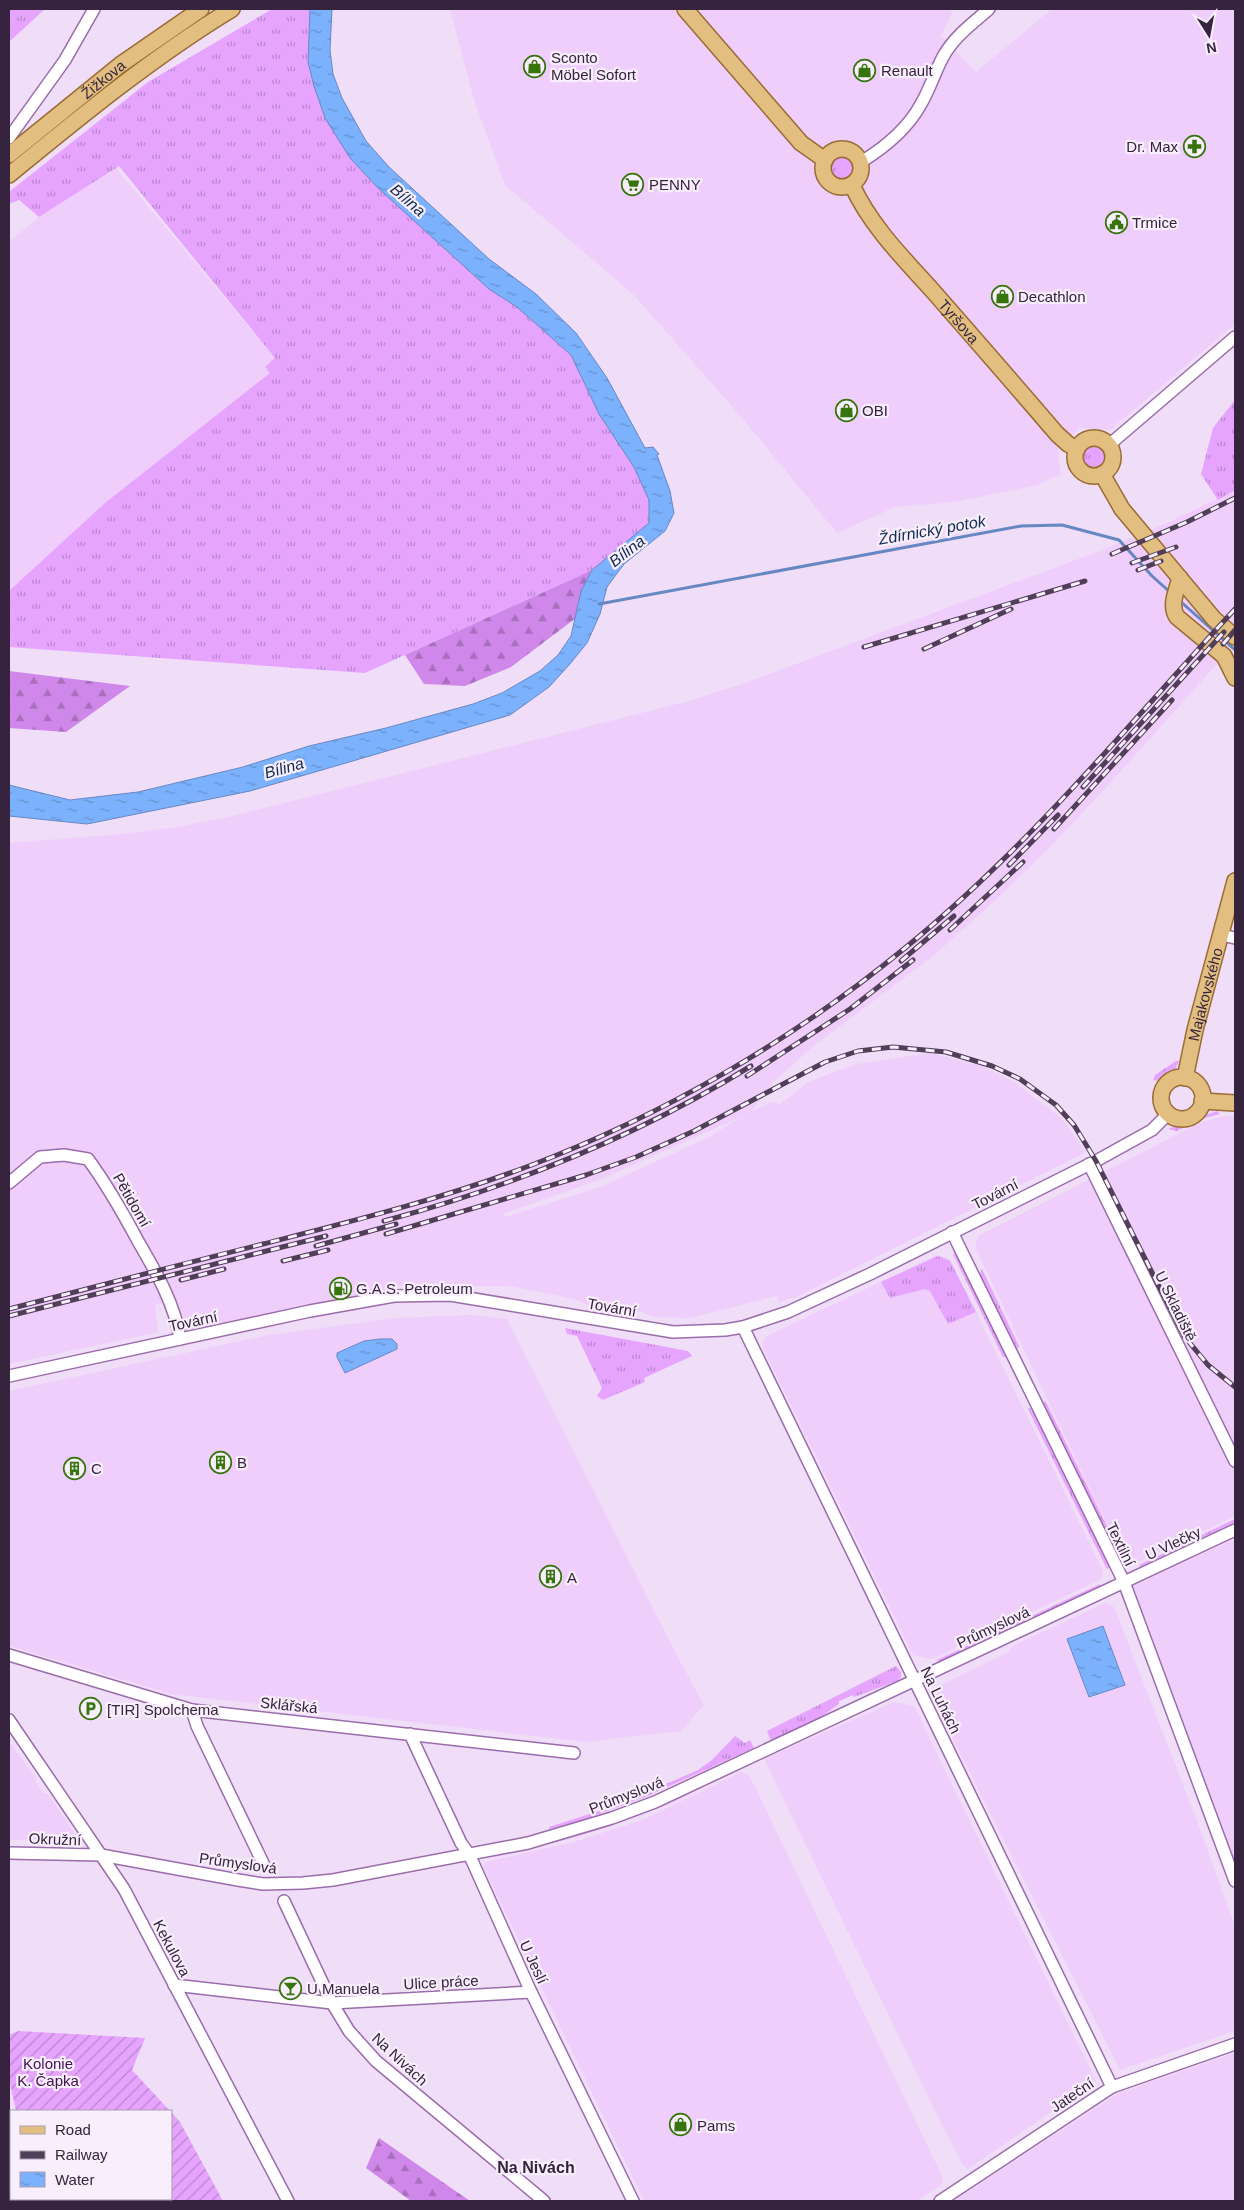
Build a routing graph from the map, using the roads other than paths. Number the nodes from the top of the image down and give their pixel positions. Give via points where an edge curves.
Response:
1 (94, 9) edge
2 (201, 9) edge
3 (232, 9) edge
4 (685, 9) edge
5 (989, 9) edge
6 (9, 138) edge
7 (9, 155) edge
8 (824, 160) junction
9 (861, 162) junction
10 (9, 175) edge
11 (852, 185) junction
12 (1235, 337) edge
13 (1109, 445) junction
14 (1077, 449) junction
15 (1102, 474) junction
16 (1177, 592) junction
17 (1235, 637) edge
18 (1235, 678) edge
19 (1235, 881) edge
20 (1228, 936) edge
21 (1185, 1078) junction
22 (1202, 1101) junction
23 (1235, 1103) edge
24 (1168, 1114) junction
25 (1089, 1164) junction
26 (9, 1184) edge
27 (952, 1232) junction
28 (743, 1327) junction
29 (180, 1339) junction
30 (9, 1376) edge
31 (1235, 1461) edge
32 (1235, 1530) edge
33 (1124, 1582) junction
34 (9, 1655) edge
35 (914, 1680) junction
36 (192, 1710) junction
37 (9, 1720) edge
38 (410, 1734) junction
39 (574, 1752) dead end
40 (9, 1852) edge
41 (469, 1854) junction
42 (101, 1855) junction
43 (263, 1863) dead end
44 (1235, 1881) edge
45 (284, 1901) dead end
46 (174, 1985) junction
47 (531, 1992) junction
48 (332, 2003) junction
49 (1235, 2044) edge
50 (1112, 2087) junction
51 (288, 2201) edge
52 (544, 2201) edge
53 (633, 2201) edge
54 (940, 2201) edge

1 - 6 street via 65,60
2 - 7 main road, Žižkova via 120,66
3 - 10 main road via 129,79
4 - 8 main road via 801,143
5 - 9 street via 960,34 944,55 913,117 902,130
8 - 9 main road via 836,150 845,148
8 - 11 main road via 823,171 828,181 839,187
9 - 11 main road via 861,172
11 - 14 main road, Tyršova via 861,206 916,273 1057,434
12 - 13 street
13 - 14 main road via 1092,438
13 - 15 main road via 1112,462
14 - 15 main road via 1076,460 1081,470 1091,475
15 - 16 main road
16 - 17 main road
16 - 18 main road via 1177,617 1224,656
19 - 20 main road, Majakovského
20 - 21 main road, Majakovského via 1195,1030
21 - 22 main road via 1197,1084 1202,1092
21 - 24 main road via 1175,1079 1163,1089 1162,1105
22 - 23 main road
22 - 24 main road via 1192,1116 1179,1119
24 - 25 street, Tovární via 1152,1130
25 - 27 street, Tovární
25 - 31 street, U Skladiště
26 - 29 street, Pětidomí via 40,1158 64,1155 88,1159 108,1186 159,1278 178,1322
27 - 28 street, Tovární via 823,1297
27 - 33 street, Textilní
28 - 29 street, Tovární via 673,1332 480,1299 420,1295 378,1298
28 - 35 street, Na Luhách
29 - 30 street, Tovární
32 - 33 street, U Vlečky
33 - 35 street, Průmyslová
33 - 44 street, Textilní
34 - 36 street, Sklářská
35 - 41 street, Průmyslová via 655,1802 565,1833
35 - 50 street, Na Luhách
36 - 38 street, Sklářská
36 - 43 street
37 - 42 street, Kekulova
38 - 39 street, Sklářská
38 - 41 street, U Jeslí
40 - 42 street, Okružní
41 - 42 street, Průmyslová via 333,1880 284,1884 238,1880
41 - 47 street, U Jeslí
42 - 46 street, Kekulova via 124,1889
45 - 48 street, Na Nivách
46 - 48 street, Ulice práce
46 - 51 street, Kekulova
47 - 48 street, Ulice práce
47 - 53 street, U Jeslí
48 - 52 street, Na Nivách via 349,2031 376,2062
49 - 50 street, Jateční
50 - 54 street, Jateční

